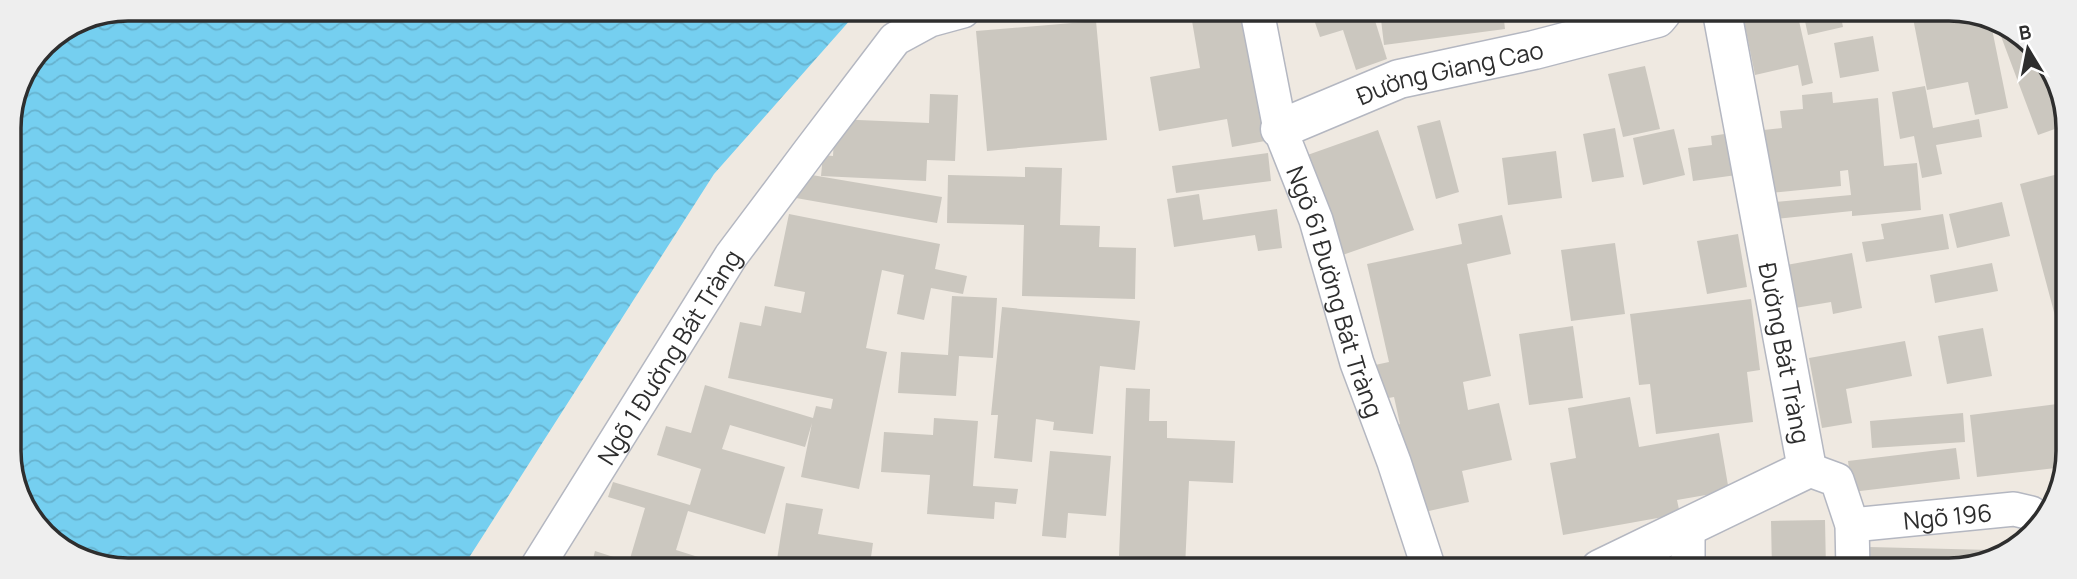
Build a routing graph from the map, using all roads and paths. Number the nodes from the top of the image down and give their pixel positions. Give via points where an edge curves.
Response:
1 (928, 21) edge
2 (1259, 21) edge
3 (1645, 21) edge
4 (1724, 21) edge
5 (1280, 129) junction
6 (1807, 469) junction
7 (2033, 516) edge
8 (1852, 526) junction
9 (1688, 527) junction
10 (543, 558) edge
11 (1425, 558) edge
12 (1623, 558) edge
13 (1688, 558) edge
14 (1853, 558) edge

1 - 10 street, Ngõ 1 Đường Bát Tràng via 895,39 731,256
2 - 5 street, Ngõ 61 Đường Bát Tràng
3 - 5 street, Đường Giang Cao via 1399,79
4 - 6 street, Đường Bát Tràng
5 - 11 street, Ngõ 61 Đường Bát Tràng via 1316,220 1357,363
6 - 8 street via 1838,480
6 - 9 street, Đường Bát Tràng
7 - 8 street, Ngõ 196 via 2014,509
8 - 14 street
9 - 12 street, Đường Bát Tràng
9 - 13 street

